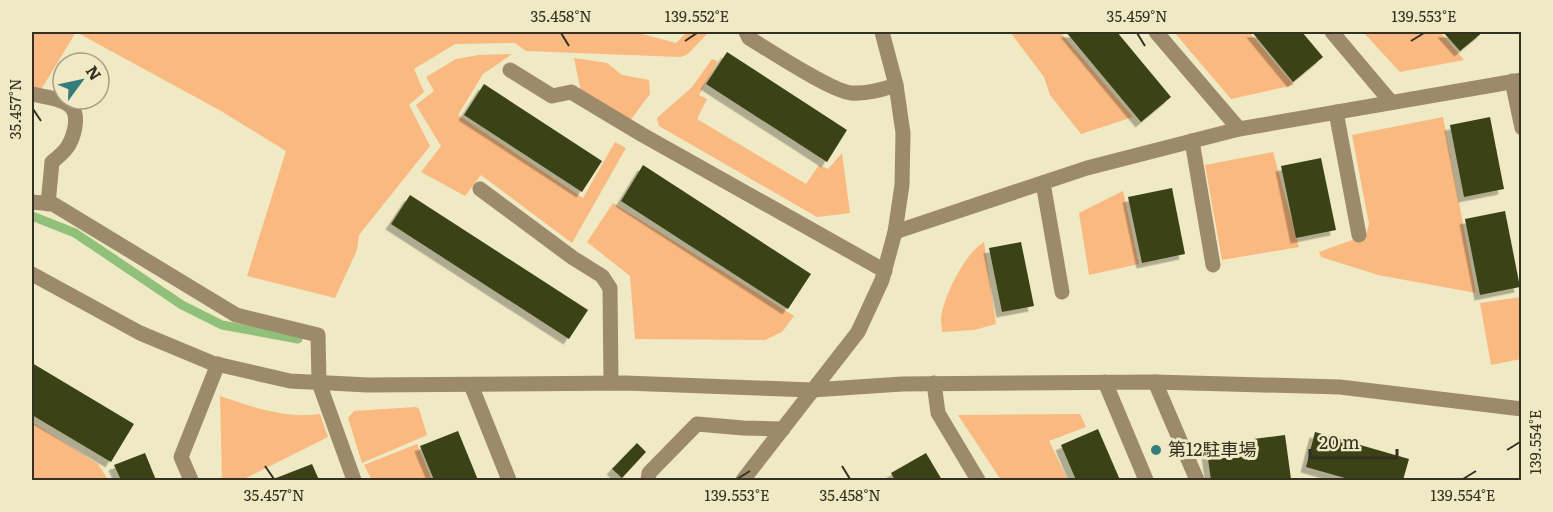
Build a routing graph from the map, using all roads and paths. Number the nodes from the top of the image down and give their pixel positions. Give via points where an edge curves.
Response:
1 (746, 32) edge
2 (882, 32) edge
3 (1156, 32) edge
4 (1332, 32) edge
5 (510, 70) dead end
6 (1517, 80) edge
7 (896, 85) junction
8 (32, 94) edge
9 (1391, 102) junction
10 (1336, 111) junction
11 (1521, 128) edge
12 (1239, 129) junction
13 (1192, 141) junction
14 (1043, 183) junction
15 (480, 189) dead end
16 (32, 202) edge
17 (48, 204) junction
18 (895, 232) junction
19 (1359, 235) dead end
20 (1213, 265) dead end
21 (885, 271) junction
22 (32, 274) edge
23 (1062, 292) dead end
24 (218, 364) junction
25 (1105, 382) junction
26 (1155, 382) junction
27 (319, 383) junction
28 (611, 383) junction
29 (934, 383) junction
30 (471, 385) junction
31 (812, 390) junction
32 (1521, 409) edge
33 (783, 429) junction
34 (750, 478) edge
35 (191, 480) edge
36 (354, 480) edge
37 (509, 480) edge
38 (648, 480) edge
39 (978, 480) edge
40 (1146, 480) edge
41 (1197, 480) edge

1 - 7 street via 748,38 848,93 870,93
2 - 7 street
3 - 12 street
4 - 9 street
5 - 21 street via 552,96 571,92
6 - 9 street
6 - 11 street
7 - 18 street via 903,133 902,185
8 - 17 street via 62,101 72,107 75,115 68,147 52,162
9 - 10 street
10 - 12 street
10 - 19 street
12 - 13 street
13 - 14 street
13 - 20 street
14 - 18 street
14 - 23 street
15 - 28 street via 602,276 610,288
16 - 17 street
17 - 27 street via 236,315 318,335
18 - 21 street
21 - 31 street via 858,332
22 - 24 street via 140,333
24 - 27 street via 290,381
24 - 35 street via 181,457
25 - 26 street
25 - 29 street
25 - 40 street
26 - 32 street via 1340,387
26 - 41 street
27 - 30 street
27 - 36 street
28 - 30 street
28 - 31 street
29 - 31 street
29 - 39 street via 938,413
30 - 37 street
31 - 33 street
33 - 34 street
33 - 38 street via 697,424 649,473

